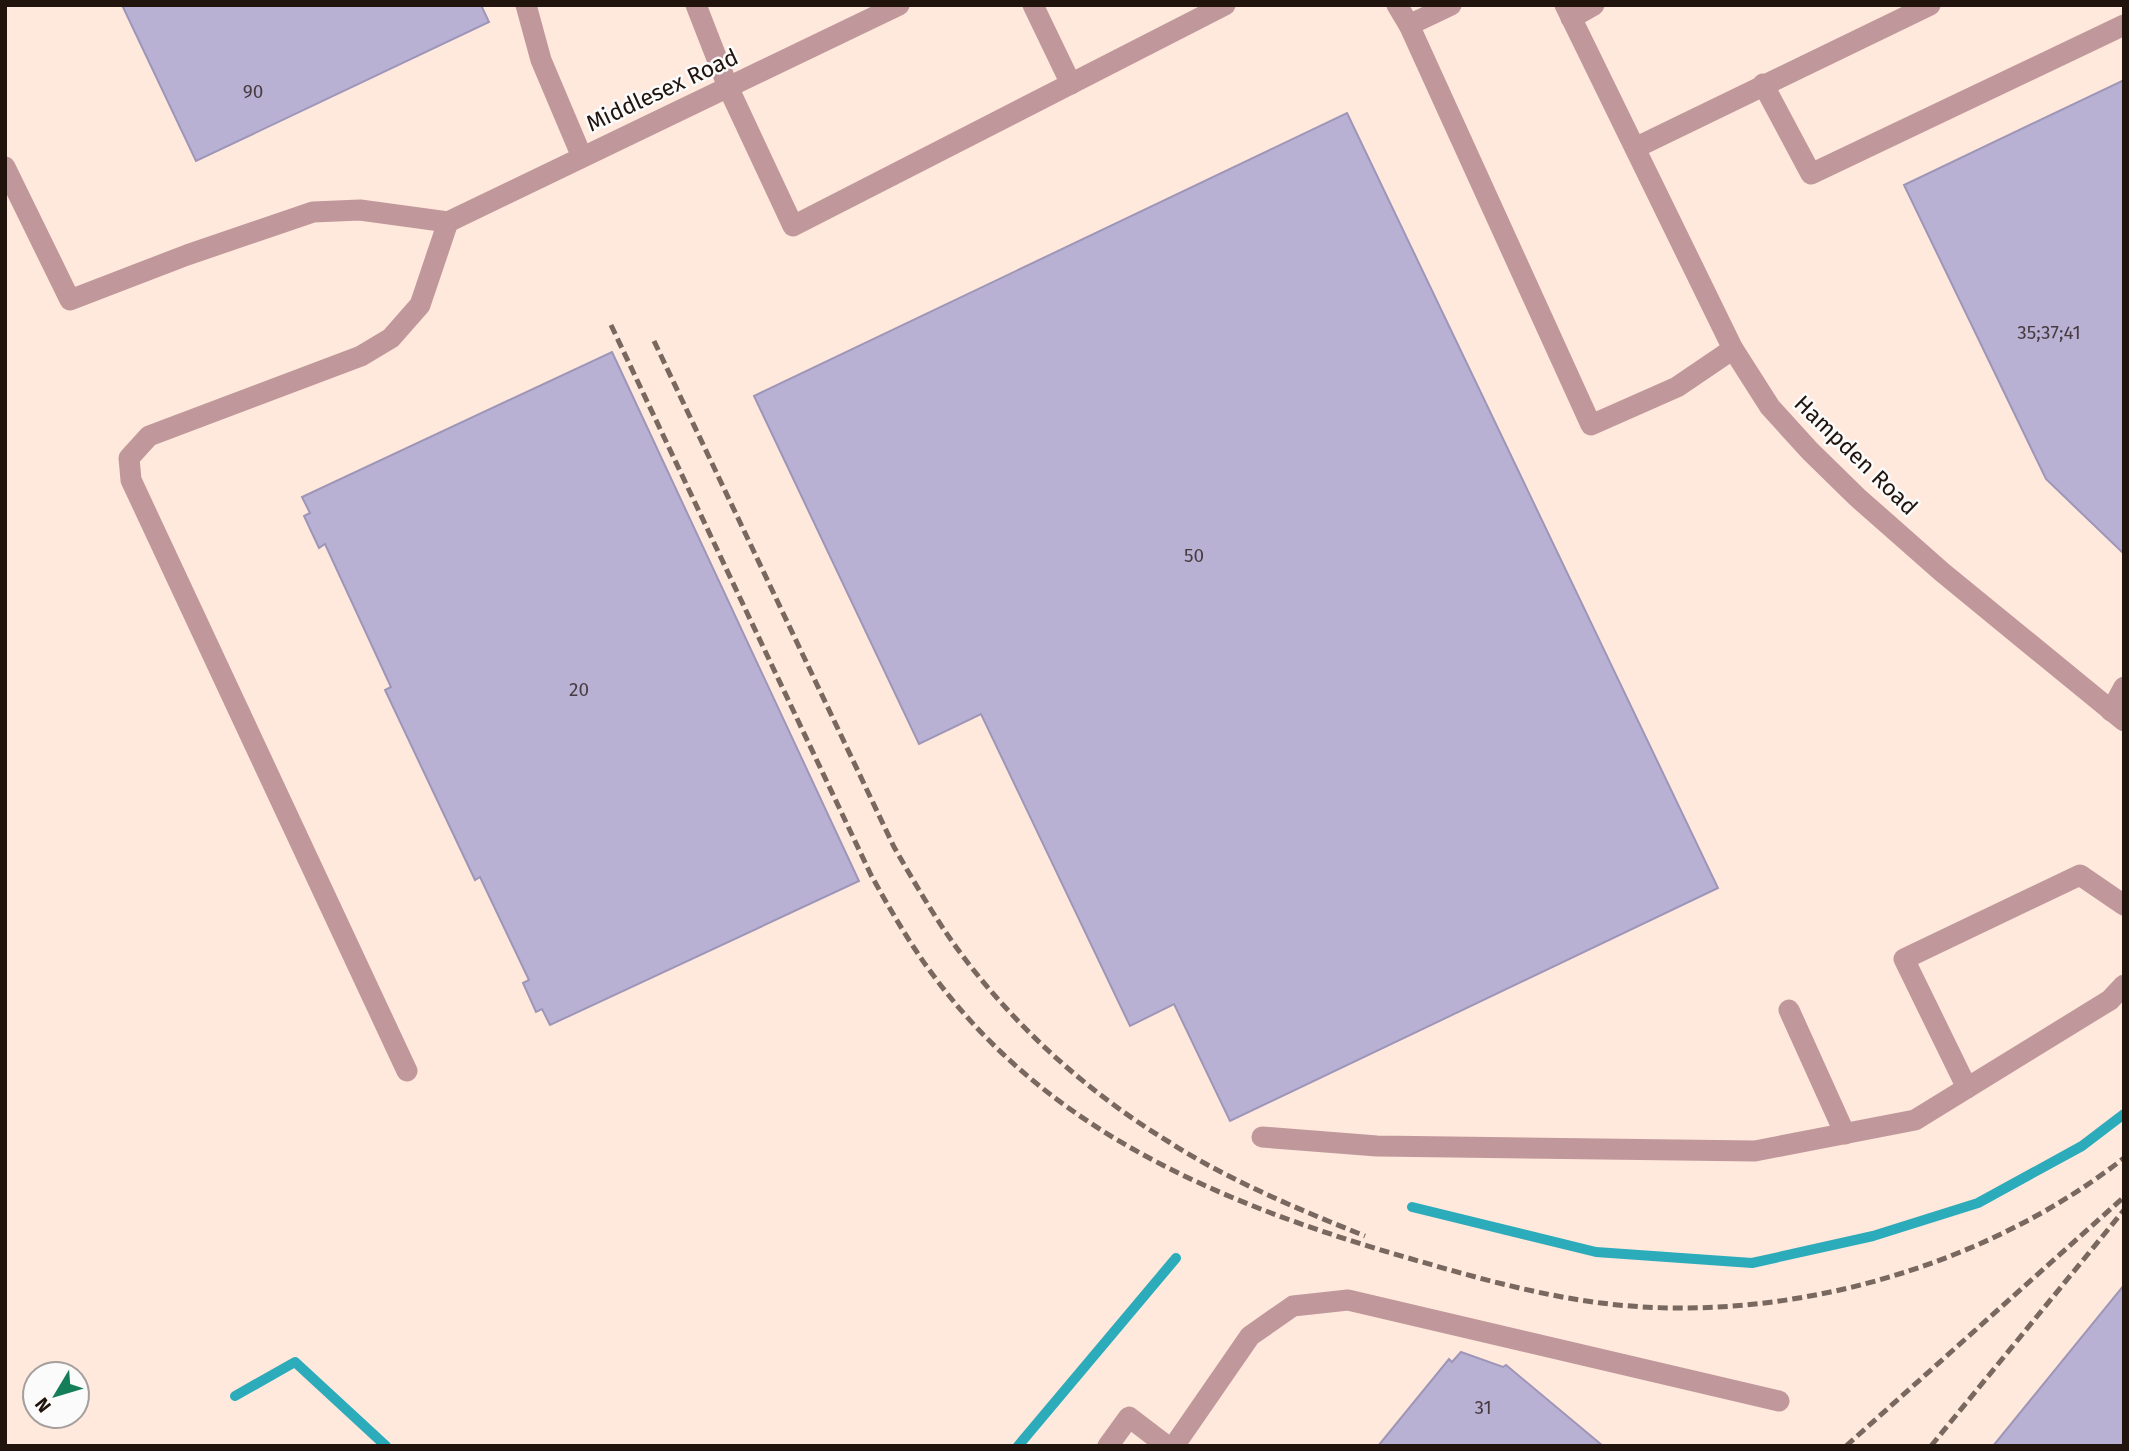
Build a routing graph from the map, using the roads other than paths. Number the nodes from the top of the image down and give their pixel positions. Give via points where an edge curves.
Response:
1 (526, 5) edge
2 (696, 5) edge
3 (899, 5) edge
4 (1033, 5) edge
5 (1225, 5) edge
6 (1397, 5) edge
7 (1451, 5) edge
8 (1594, 5) edge
9 (1930, 5) edge
10 (1568, 12) edge
11 (1409, 25) junction
12 (2124, 25) edge
13 (1071, 84) junction
14 (1763, 84) junction
15 (728, 87) junction
16 (1634, 148) junction
17 (582, 157) junction
18 (5, 167) edge
19 (448, 222) junction
20 (1733, 349) junction
21 (2124, 687) edge
22 (2118, 716) edge
23 (2124, 905) edge
24 (2124, 985) edge
25 (1789, 1010) dead end
26 (407, 1071) dead end
27 (1967, 1088) junction
28 (1845, 1133) junction
29 (1262, 1137) dead end
30 (1779, 1401) dead end
31 (1108, 1446) edge
32 (1167, 1446) edge
33 (1174, 1446) edge

1 - 17 street via 541,60
2 - 15 street
3 - 15 street, Middlesex Road
4 - 13 street
5 - 13 street
6 - 11 street
7 - 11 street
8 - 10 street
9 - 14 street
10 - 16 street, Hampden Road
11 - 20 street via 1591,425 1677,387
12 - 14 street via 1811,174
13 - 15 street via 793,226
14 - 16 street
15 - 17 street, Middlesex Road
16 - 20 street, Hampden Road
17 - 19 street, Middlesex Road
18 - 19 street via 69,300 313,212 360,210
19 - 26 street via 420,305 391,338 361,356 149,436 129,458 131,480
20 - 22 street, Hampden Road via 1770,407 1857,497
21 - 22 street
23 - 27 street via 2080,875 1904,959
24 - 27 street via 2110,1000
25 - 28 street
27 - 28 street via 1914,1120
28 - 29 street via 1755,1151 1377,1146
30 - 33 street via 1348,1300 1293,1306 1250,1336
31 - 32 street via 1129,1418

